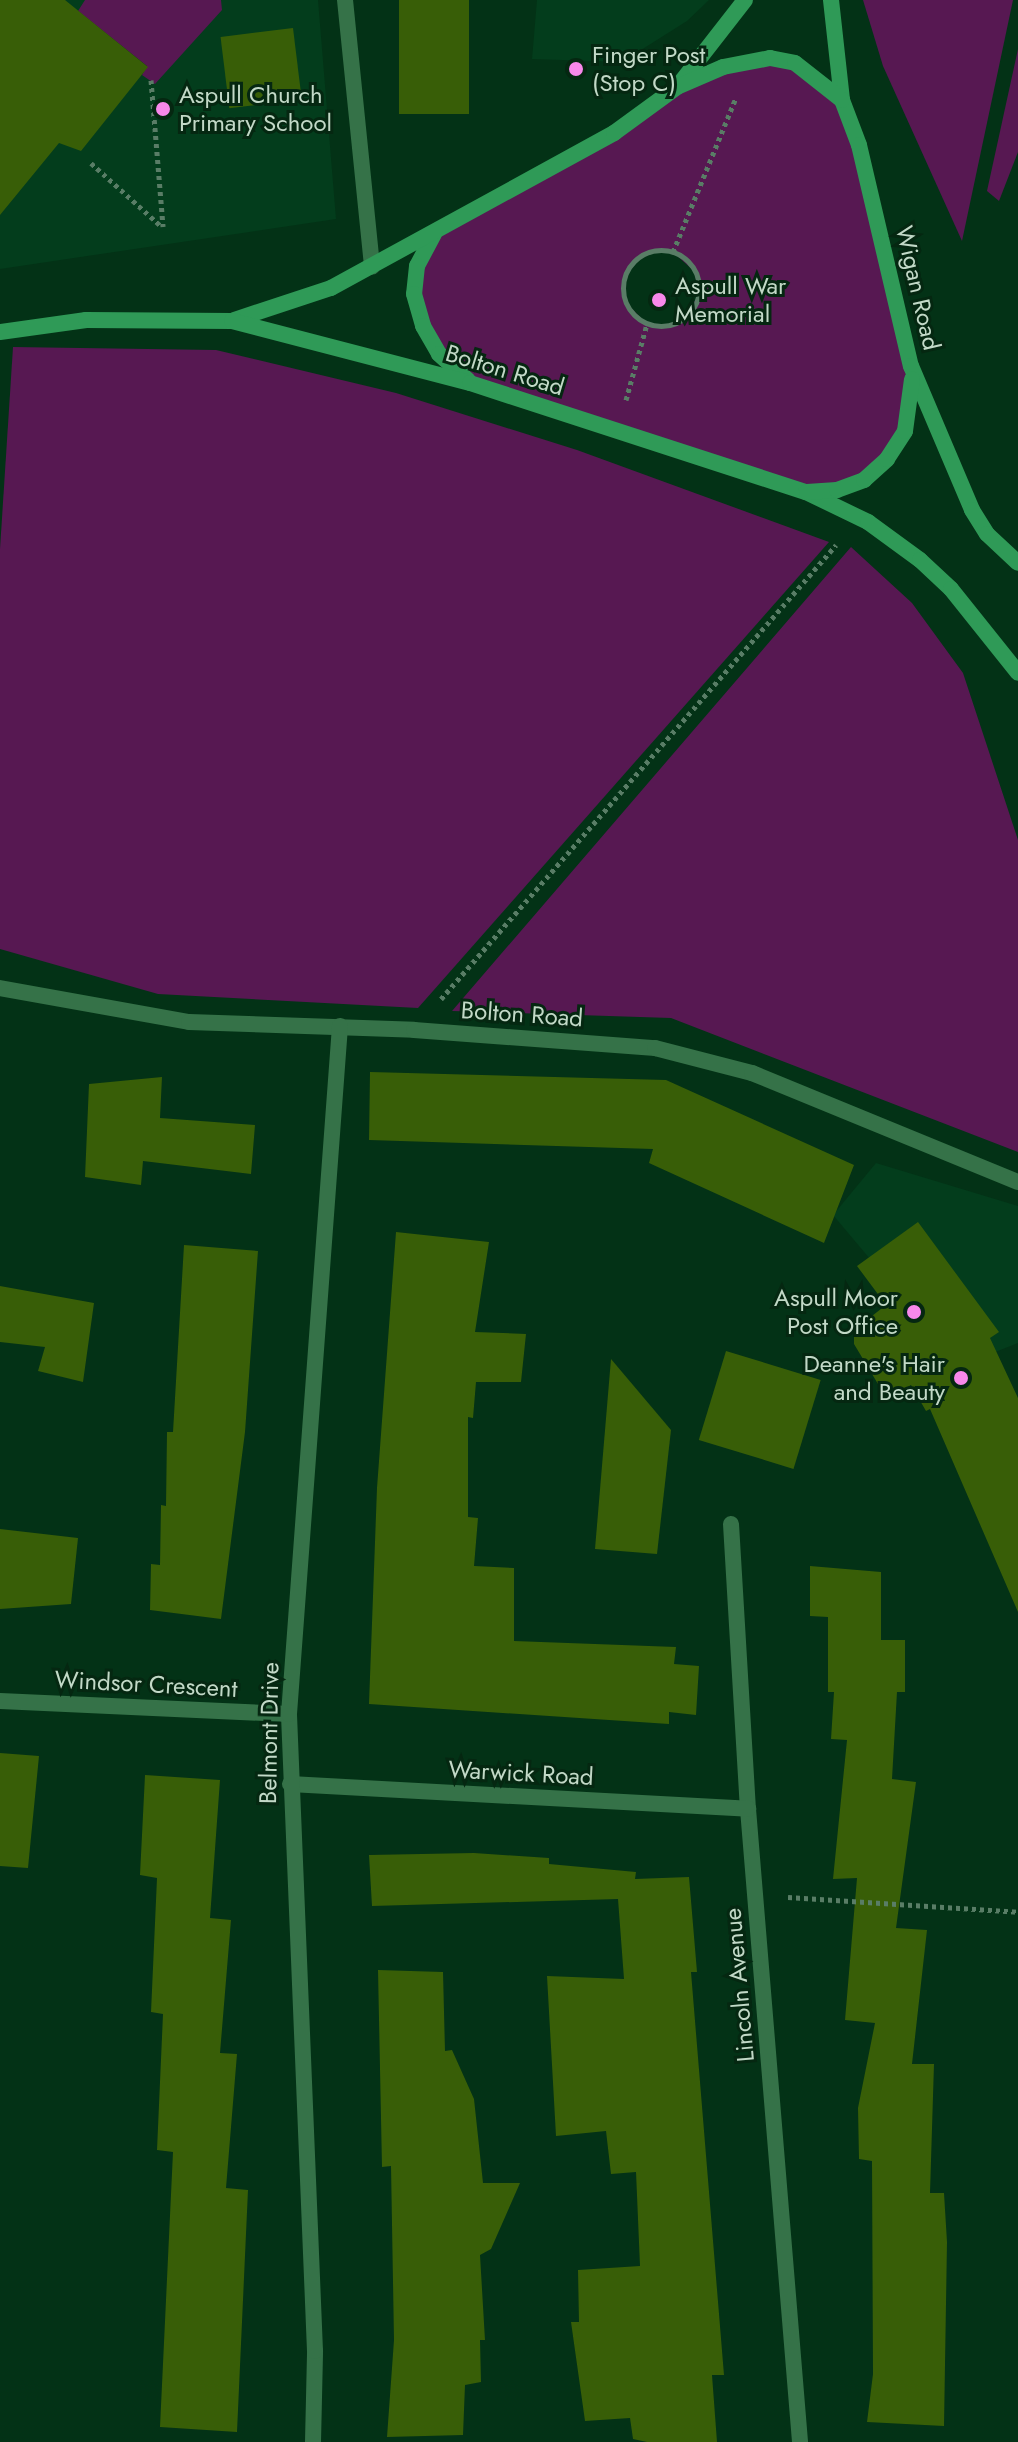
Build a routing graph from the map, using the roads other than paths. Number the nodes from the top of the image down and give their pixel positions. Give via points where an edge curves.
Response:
1 (345, 0) edge
2 (745, 0) edge
3 (831, 0) edge
4 (677, 87) junction
5 (842, 100) junction
6 (435, 232) junction
7 (372, 267) junction
8 (232, 321) junction
9 (0, 332) edge
10 (911, 366) junction
11 (470, 383) junction
12 (806, 492) junction
13 (1018, 563) edge
14 (1018, 673) edge
15 (0, 988) edge
16 (340, 1026) junction
17 (1018, 1182) edge
18 (731, 1524) dead end
19 (0, 1701) edge
20 (289, 1714) junction
21 (290, 1784) junction
22 (748, 1809) junction
23 (313, 2442) edge
24 (800, 2442) edge

1 - 7 street
2 - 4 main road
3 - 5 main road, Wigan Road
4 - 5 main road via 751,60 795,63
4 - 6 main road, Bolton Road via 614,133
5 - 10 main road, Wigan Road via 859,145
6 - 7 main road, Bolton Road
6 - 11 main road via 417,266 414,294 439,354
7 - 8 main road, Bolton Road via 304,301
8 - 9 main road, Bolton Road via 86,320
8 - 11 main road, Bolton Road
10 - 12 main road, Bolton Road via 914,398 905,431 887,459 864,480 837,490
10 - 13 main road, Wigan Road via 972,510 987,534
11 - 12 main road, Bolton Road
12 - 14 main road, Bolton Road via 859,518 951,589
15 - 16 street, Bolton Road via 189,1022
16 - 17 street, Bolton Road via 655,1048 752,1073
16 - 20 street, Belmont Drive
18 - 22 street, Lincoln Avenue
19 - 20 street, Windsor Crescent
20 - 21 street, Belmont Drive
21 - 22 street, Warwick Road
21 - 23 street, Belmont Drive via 315,2351
22 - 24 street, Lincoln Avenue

